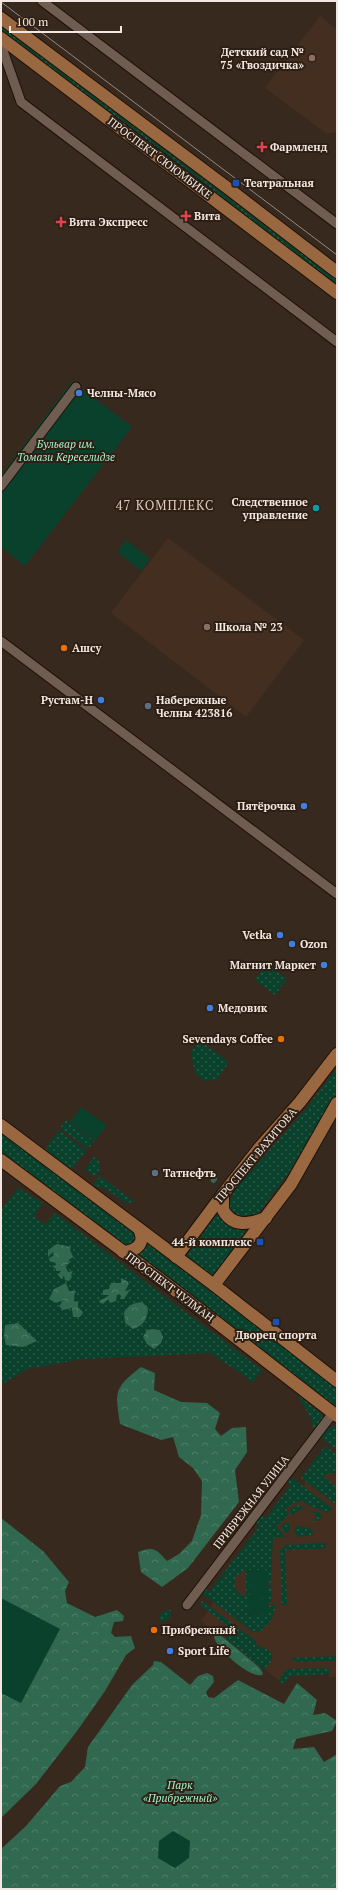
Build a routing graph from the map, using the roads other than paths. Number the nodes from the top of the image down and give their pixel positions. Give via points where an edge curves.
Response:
1 (42, 1) edge
2 (1, 18) edge
3 (1, 38) edge
4 (1, 45) edge
5 (337, 224) edge
6 (337, 272) edge
7 (337, 294) edge
8 (337, 342) edge
9 (76, 387) dead end
10 (1, 486) edge
11 (1, 641) edge
12 (337, 894) edge
13 (337, 1054) edge
14 (337, 1103) edge
15 (1, 1125) edge
16 (1, 1160) edge
17 (223, 1194) junction
18 (266, 1218) junction
19 (139, 1229) junction
20 (123, 1252) junction
21 (176, 1257) junction
22 (214, 1285) junction
23 (337, 1381) edge
24 (335, 1414) edge
25 (187, 1605) dead end

1 - 5 street
2 - 6 main road, ПРОСПЕКТ СЮЮМБИКЕ
3 - 7 main road, ПРОСПЕКТ СЮЮМБИКЕ
4 - 8 street via 21,102
9 - 10 street
11 - 12 street
13 - 17 main road, ПРОСПЕКТ ВАХИТОВА
14 - 18 main road via 291,1184
15 - 19 main road
16 - 20 main road, ПРОСПЕКТ ЧУЛМАН
17 - 18 main road via 223,1210 235,1222 248,1224
17 - 21 main road, ПРОСПЕКТ ВАХИТОВА
18 - 22 main road
19 - 20 main road via 142,1236 140,1244 132,1251
19 - 21 main road
20 - 24 main road, ПРОСПЕКТ ЧУЛМАН
21 - 22 main road
22 - 23 main road
24 - 25 street, ПРИБРЕЖНАЯ УЛИЦА

